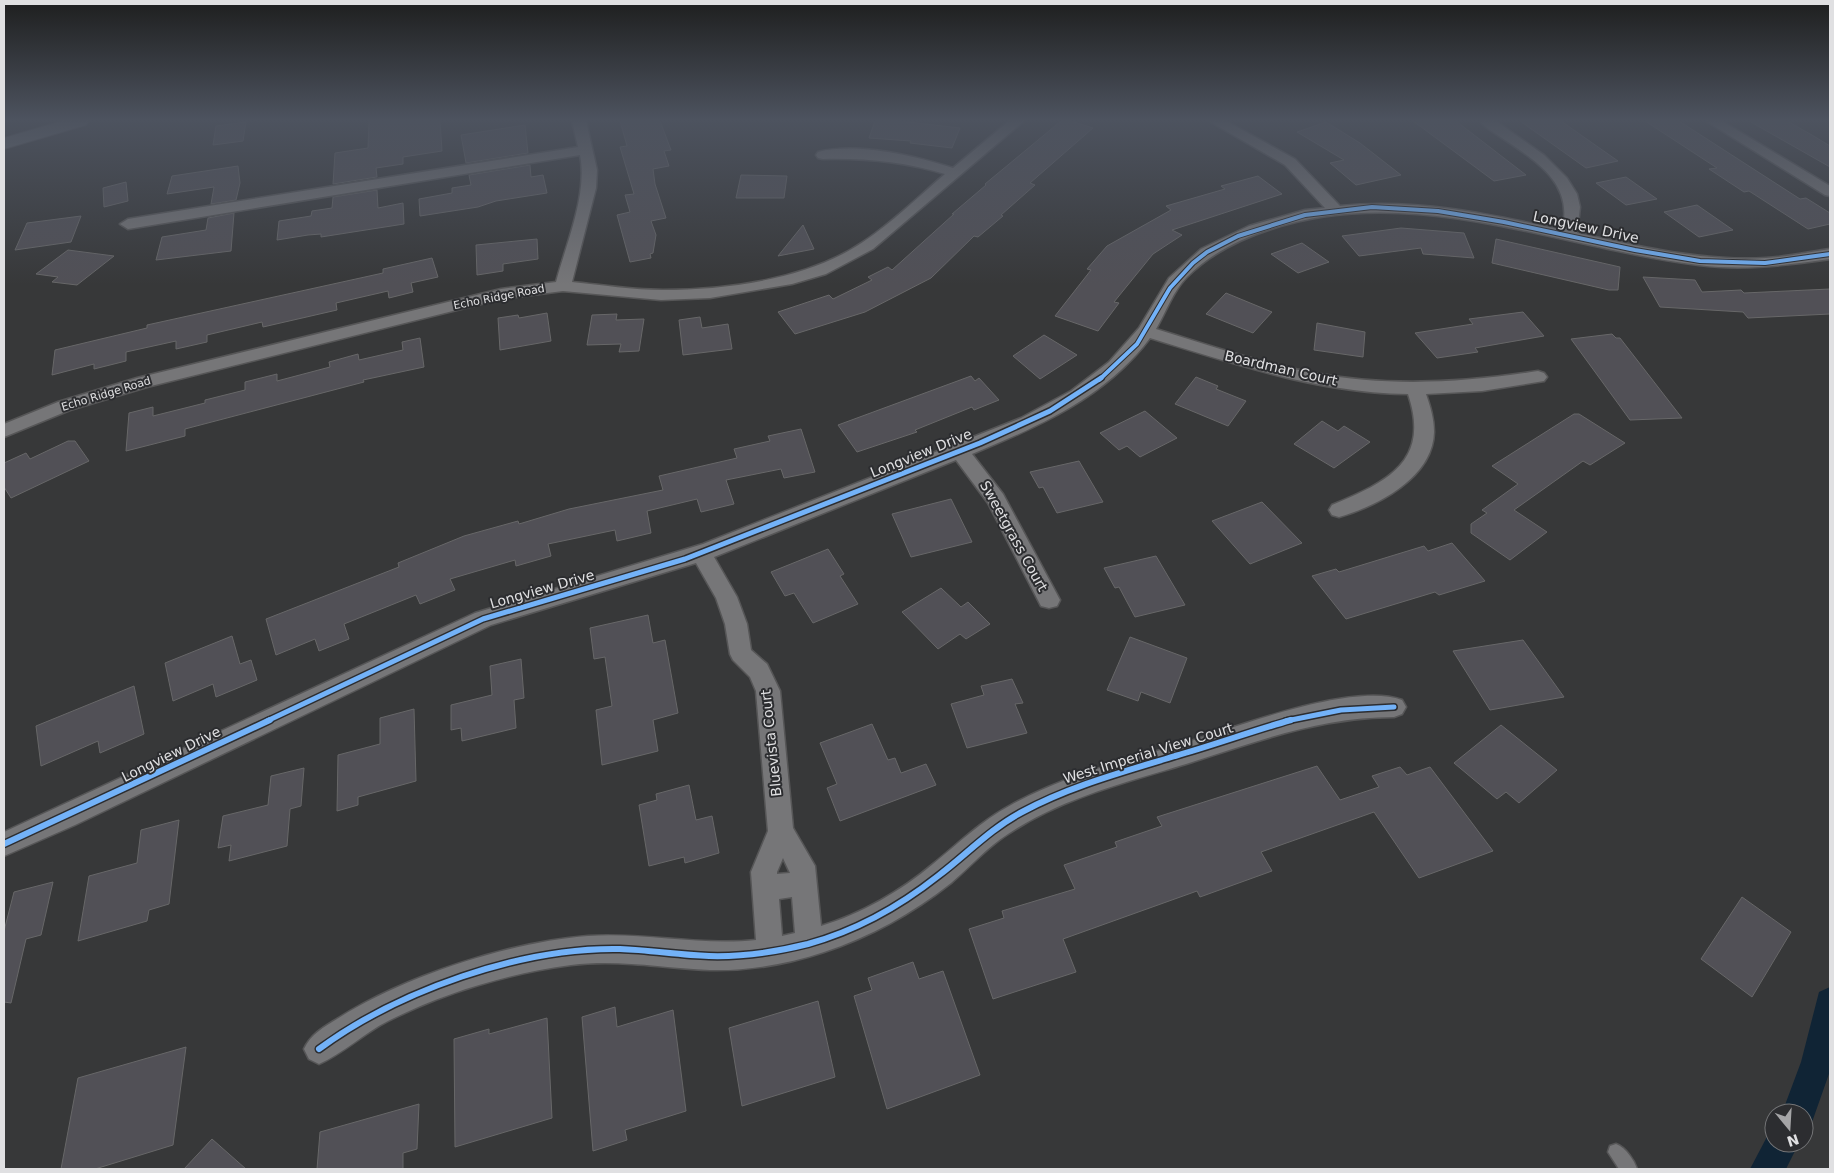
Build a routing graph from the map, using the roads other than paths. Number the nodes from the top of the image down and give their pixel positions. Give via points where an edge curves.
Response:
1 (427, 176) edge
2 (590, 176) edge
3 (952, 176) edge
4 (1305, 176) edge
5 (1558, 176) edge
6 (1803, 176) edge
7 (1830, 192) edge
8 (1335, 210) junction
9 (128, 224) dead end
10 (1569, 234) junction
11 (1830, 254) edge
12 (563, 286) junction
13 (1146, 331) junction
14 (1538, 377) dead end
15 (1415, 388) junction
16 (4, 431) edge
17 (959, 450) junction
18 (1339, 510) dead end
19 (701, 553) junction
20 (1049, 600) dead end
21 (1394, 706) dead end
22 (781, 832) junction
23 (4, 844) edge
24 (803, 883) junction
25 (765, 889) junction
26 (809, 943) junction
27 (770, 952) junction
28 (319, 1049) dead end
29 (1616, 1152) dead end
30 (1629, 1169) edge

1 - 9 street
2 - 12 street
3 - 12 street, Echo Ridge Road via 868,246 820,271 792,279 739,290 684,295
4 - 8 street
5 - 10 street via 1574,208
6 - 7 street
8 - 10 street, Longview Drive via 1383,207 1442,210
8 - 13 street, Longview Drive via 1257,228 1212,249 1196,260 1171,286
10 - 11 street, Longview Drive via 1706,260 1788,262
12 - 16 street, Echo Ridge Road via 469,301 143,382 64,406
13 - 15 street, Boardman Court via 1315,379
13 - 17 street, Longview Drive via 1120,363 1085,390 1050,411
14 - 15 street, Boardman Court via 1477,386
15 - 18 street via 1425,414 1426,429 1412,464 1400,480 1383,491
17 - 19 street, Longview Drive
17 - 20 street, Sweetgrass Court via 996,499
19 - 22 street, Bluevista Court via 726,597 736,624 741,654 759,671 768,691
19 - 23 street, Longview Drive via 628,577 524,603 483,619
21 - 26 street, West Imperial View Court via 1318,712 1064,791 998,826 914,894 847,930
22 - 24 street, Bluevista Court via 802,866
22 - 25 street, Bluevista Court via 764,872
24 - 25 street
24 - 26 street, Bluevista Court
25 - 27 street, Bluevista Court
26 - 27 street, West Imperial View Court
27 - 28 street, West Imperial View Court via 726,956 608,949 544,955 415,992 346,1028
29 - 30 lane

